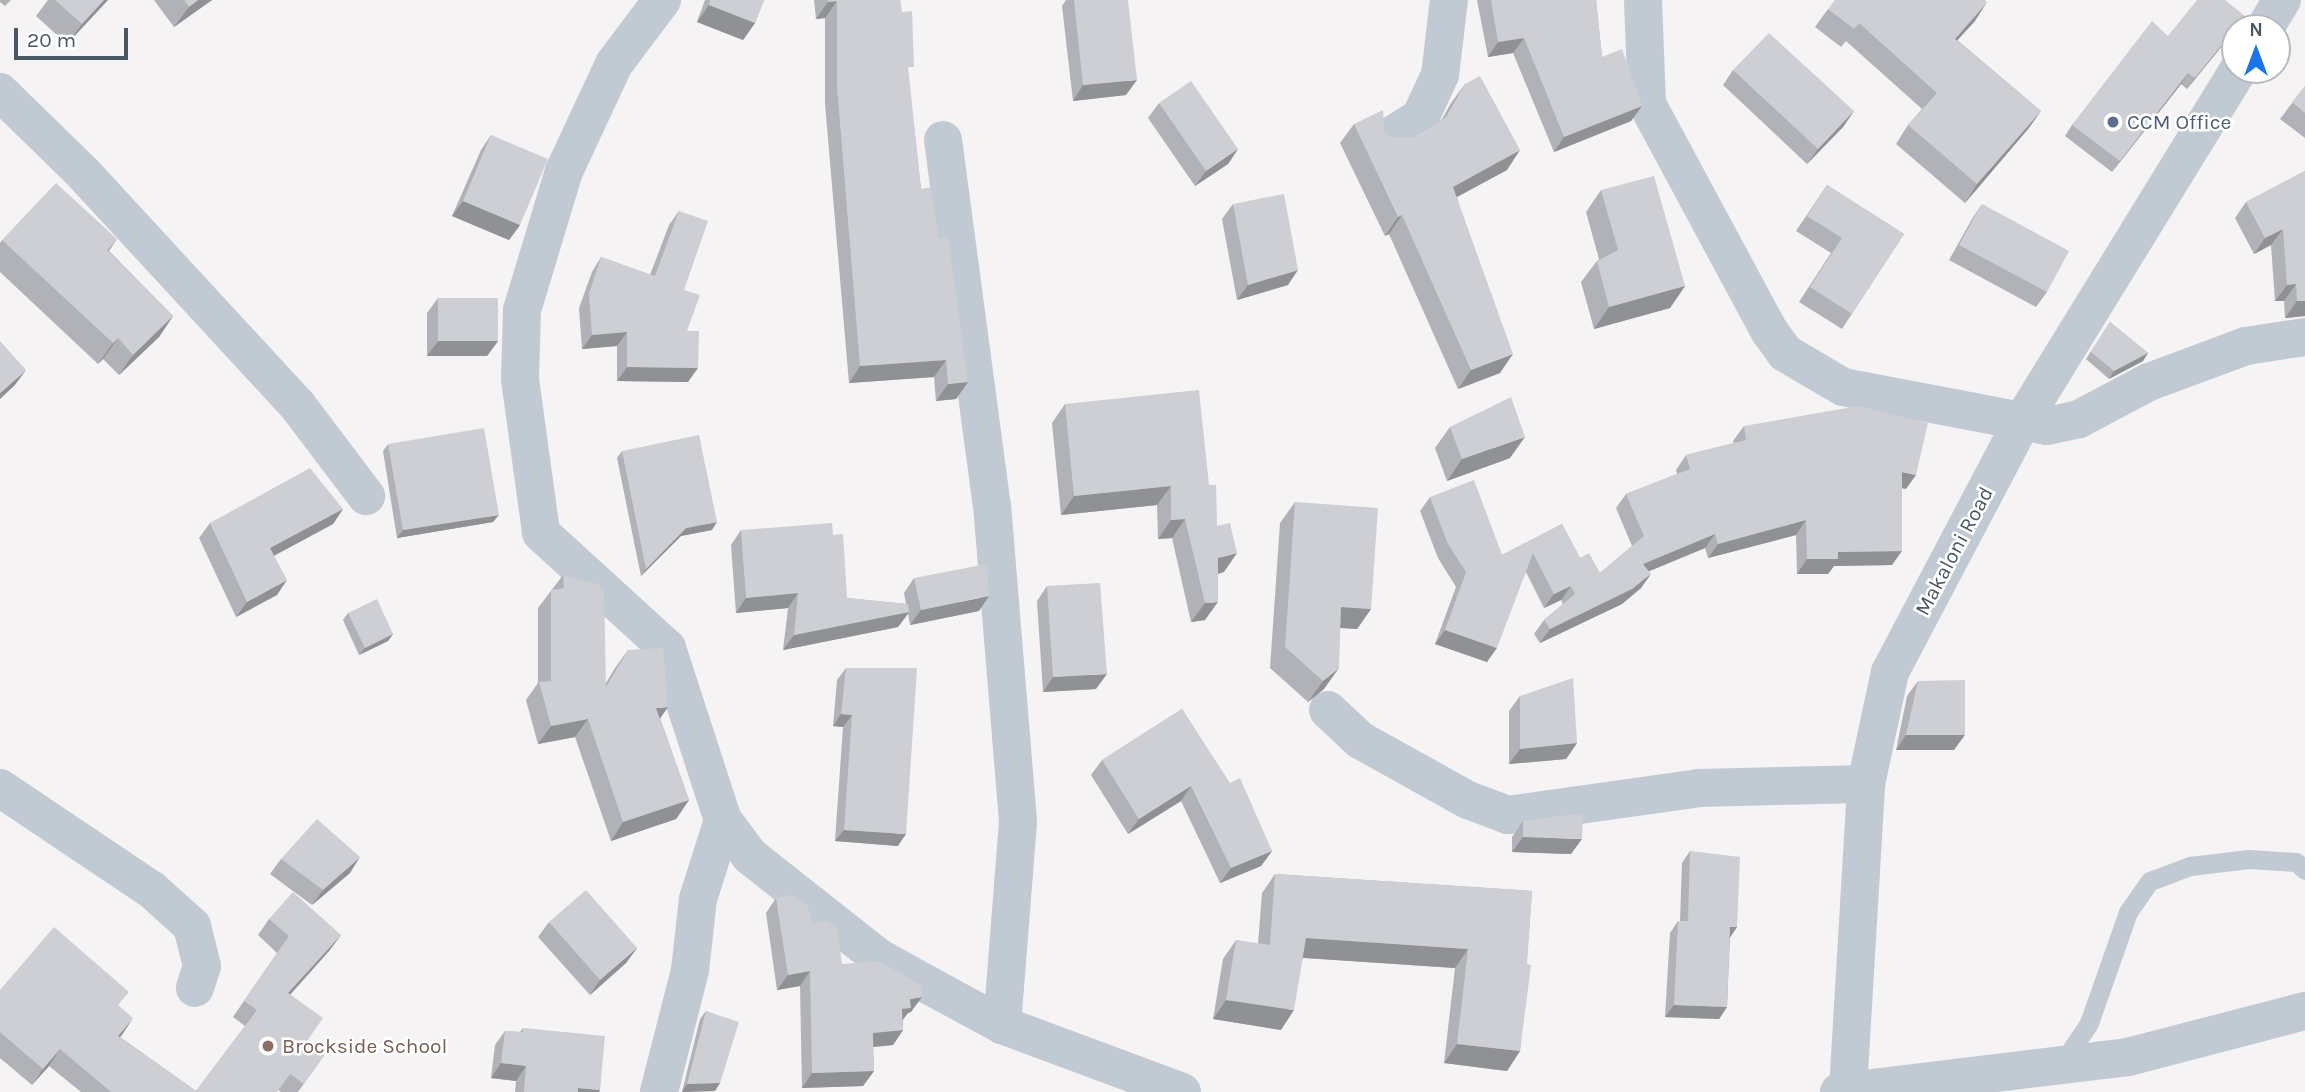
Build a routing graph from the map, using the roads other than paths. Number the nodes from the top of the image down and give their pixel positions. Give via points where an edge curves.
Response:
1 (662, 0) edge
2 (1449, 0) edge
3 (1643, 0) edge
4 (2229, 84) edge
5 (0, 92) edge
6 (1389, 137) edge
7 (943, 140) dead end
8 (2305, 337) edge
9 (2023, 420) junction
10 (366, 496) dead end
11 (1328, 710) dead end
12 (1866, 784) junction
13 (0, 788) edge
14 (723, 820) junction
15 (2305, 870) edge
16 (195, 988) dead end
17 (2305, 1011) edge
18 (1002, 1024) junction
19 (2060, 1066) junction
20 (1843, 1091) edge
21 (659, 1092) edge
22 (1182, 1092) edge

1 - 14 street via 614,64 564,172 522,310 520,379 541,533 667,648
2 - 6 street via 1440,75 1420,118
3 - 9 street via 1647,104 1785,353 1815,373 1866,394
4 - 9 street, Makaloni Road
5 - 10 street via 83,173 298,406
7 - 18 street via 992,505 1018,822
8 - 9 street via 2246,346 2149,382 2078,419 2047,426
9 - 12 street, Makaloni Road via 1890,672
11 - 12 street via 1360,740 1468,800 1508,815 1699,788
12 - 20 street, Makaloni Road
13 - 16 street via 152,890 192,926 202,966
14 - 18 street via 750,856 878,957
14 - 21 street via 698,899 688,982
15 - 19 lane via 2296,862 2249,859 2190,866 2150,881 2128,912 2089,1023
17 - 19 street via 2128,1058
18 - 22 street
19 - 20 street

